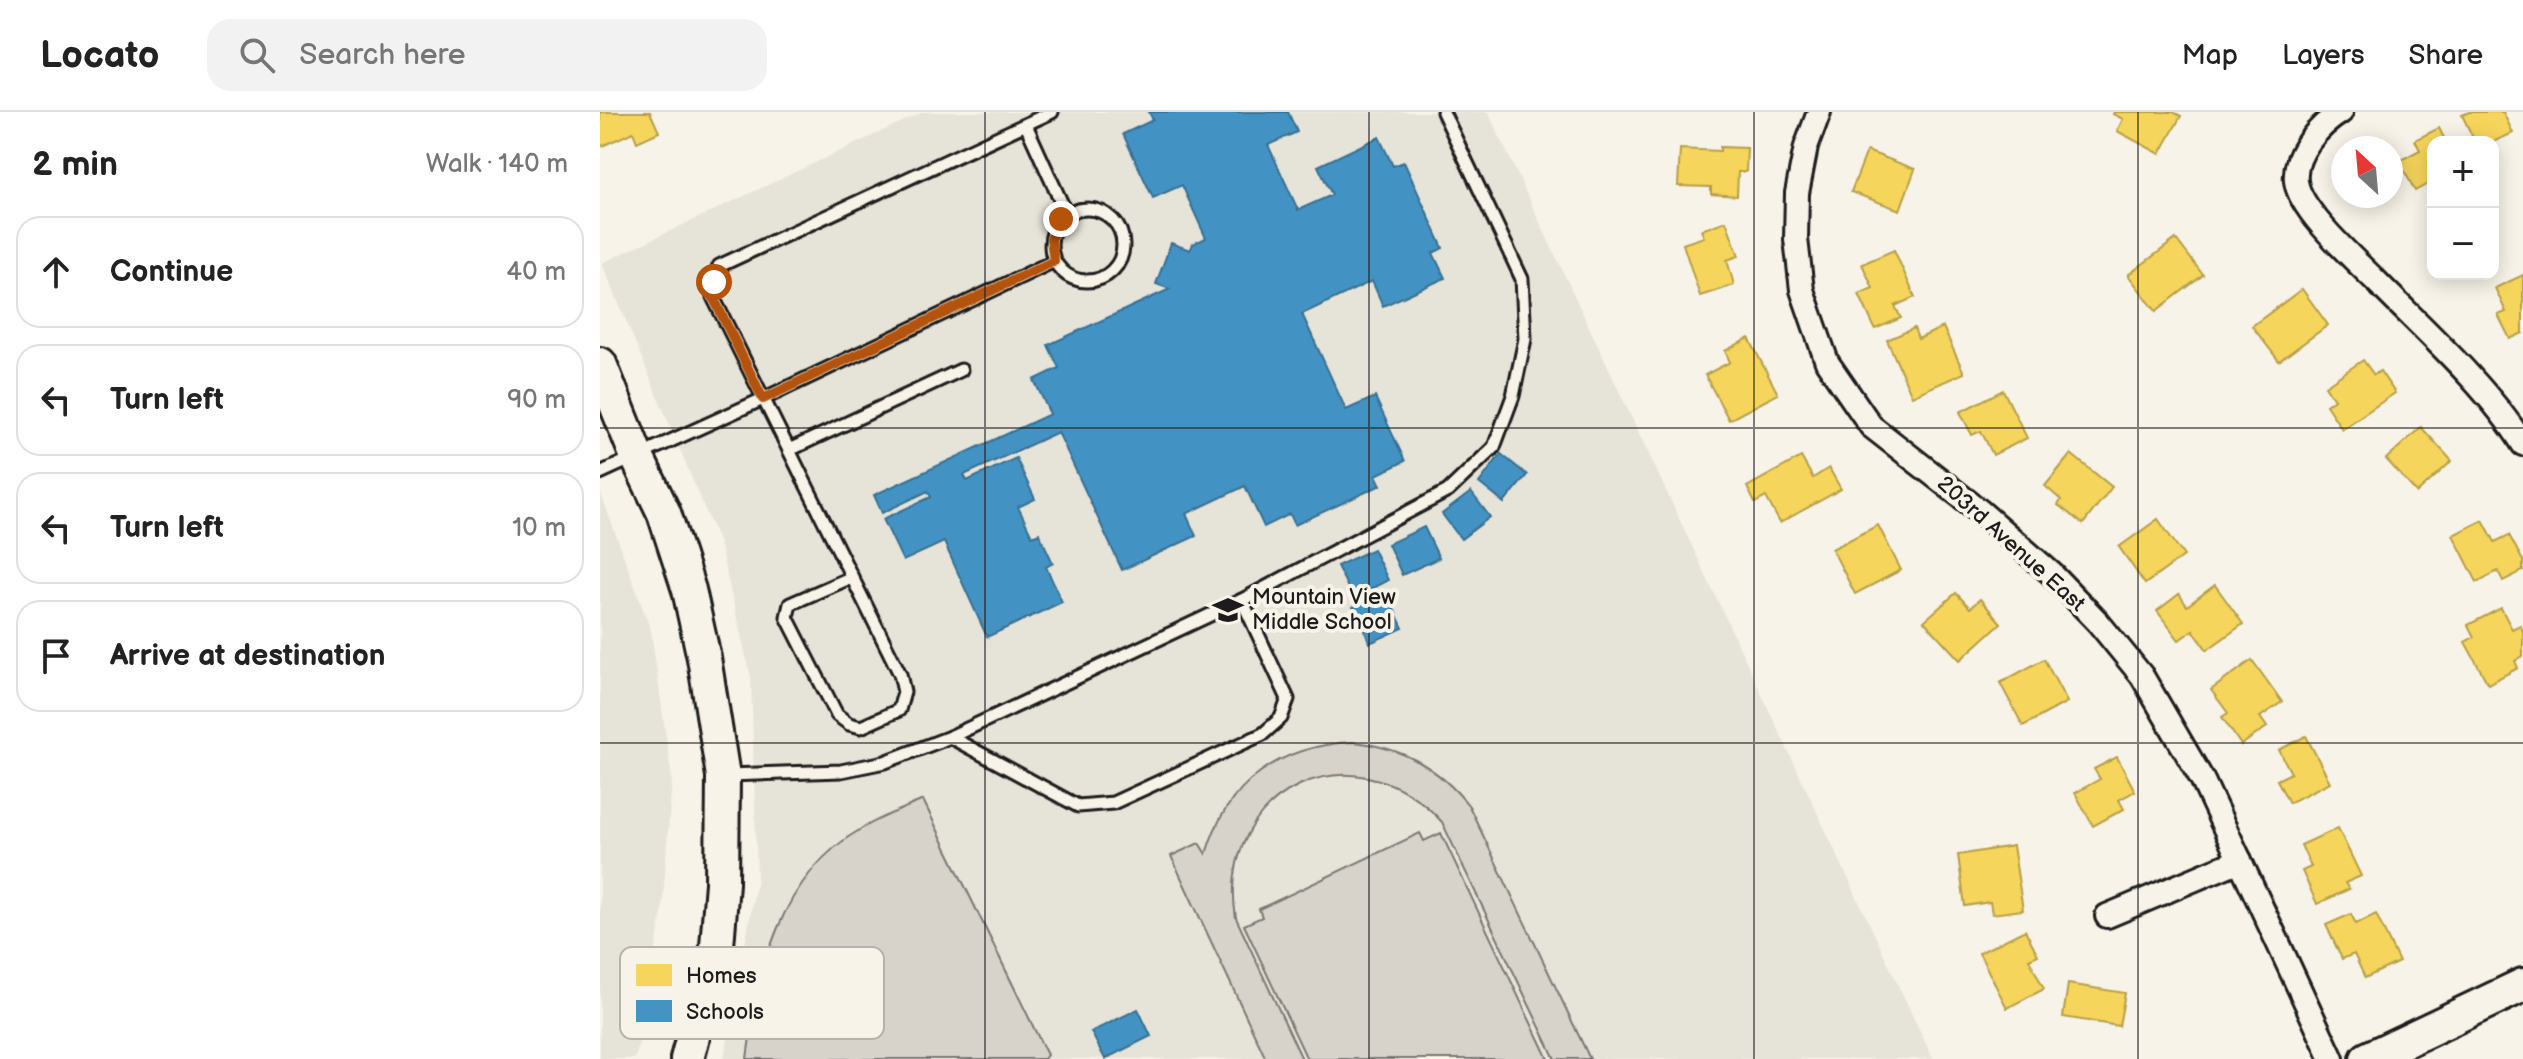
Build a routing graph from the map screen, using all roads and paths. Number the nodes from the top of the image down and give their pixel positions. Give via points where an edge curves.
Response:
1 (1052, 112) edge
2 (1443, 112) edge
3 (1819, 112) edge
4 (2341, 112) edge
5 (1026, 125) junction
6 (1067, 215) junction
7 (1054, 261) junction
8 (600, 364) edge
9 (961, 370) dead end
10 (763, 399) junction
11 (2523, 444) edge
12 (789, 450) junction
13 (637, 457) junction
14 (600, 473) edge
15 (852, 577) junction
16 (1242, 600) junction
17 (950, 737) junction
18 (723, 776) junction
19 (2240, 860) junction
20 (2107, 916) dead end
21 (717, 947) edge
22 (2523, 985) edge
23 (692, 1039) edge
24 (687, 1059) edge
25 (2332, 1059) edge
26 (2367, 1059) edge

1 - 5 lane
2 - 16 lane via 1522,279 1525,339 1513,396 1494,447 1448,491
3 - 19 street, 203rd Avenue East via 1797,193 1796,239 1802,290 1827,362 1871,426 1981,512 2098,622 2142,676 2202,779
4 - 11 street via 2328,120 2302,155 2295,180 2302,200 2473,381
5 - 6 lane
5 - 10 lane via 719,266 713,297
6 - 7 lane via 1054,228
6 - 7 lane via 1081,209 1104,213 1120,229 1123,251 1112,271 1092,281 1069,277
7 - 10 lane
8 - 13 main road
9 - 12 lane
10 - 12 lane
10 - 13 lane
12 - 15 lane
13 - 14 lane
13 - 18 main road via 664,513 689,590
15 - 15 lane via 904,692 899,710 861,727 837,715 787,617 790,604
16 - 17 lane
16 - 17 lane via 1288,699 1281,718 1263,734 1113,803 1078,806
17 - 18 lane via 885,762 841,771
18 - 21 main road
19 - 20 street
19 - 25 street, 203rd Avenue East
22 - 26 main road
23 - 24 main road

